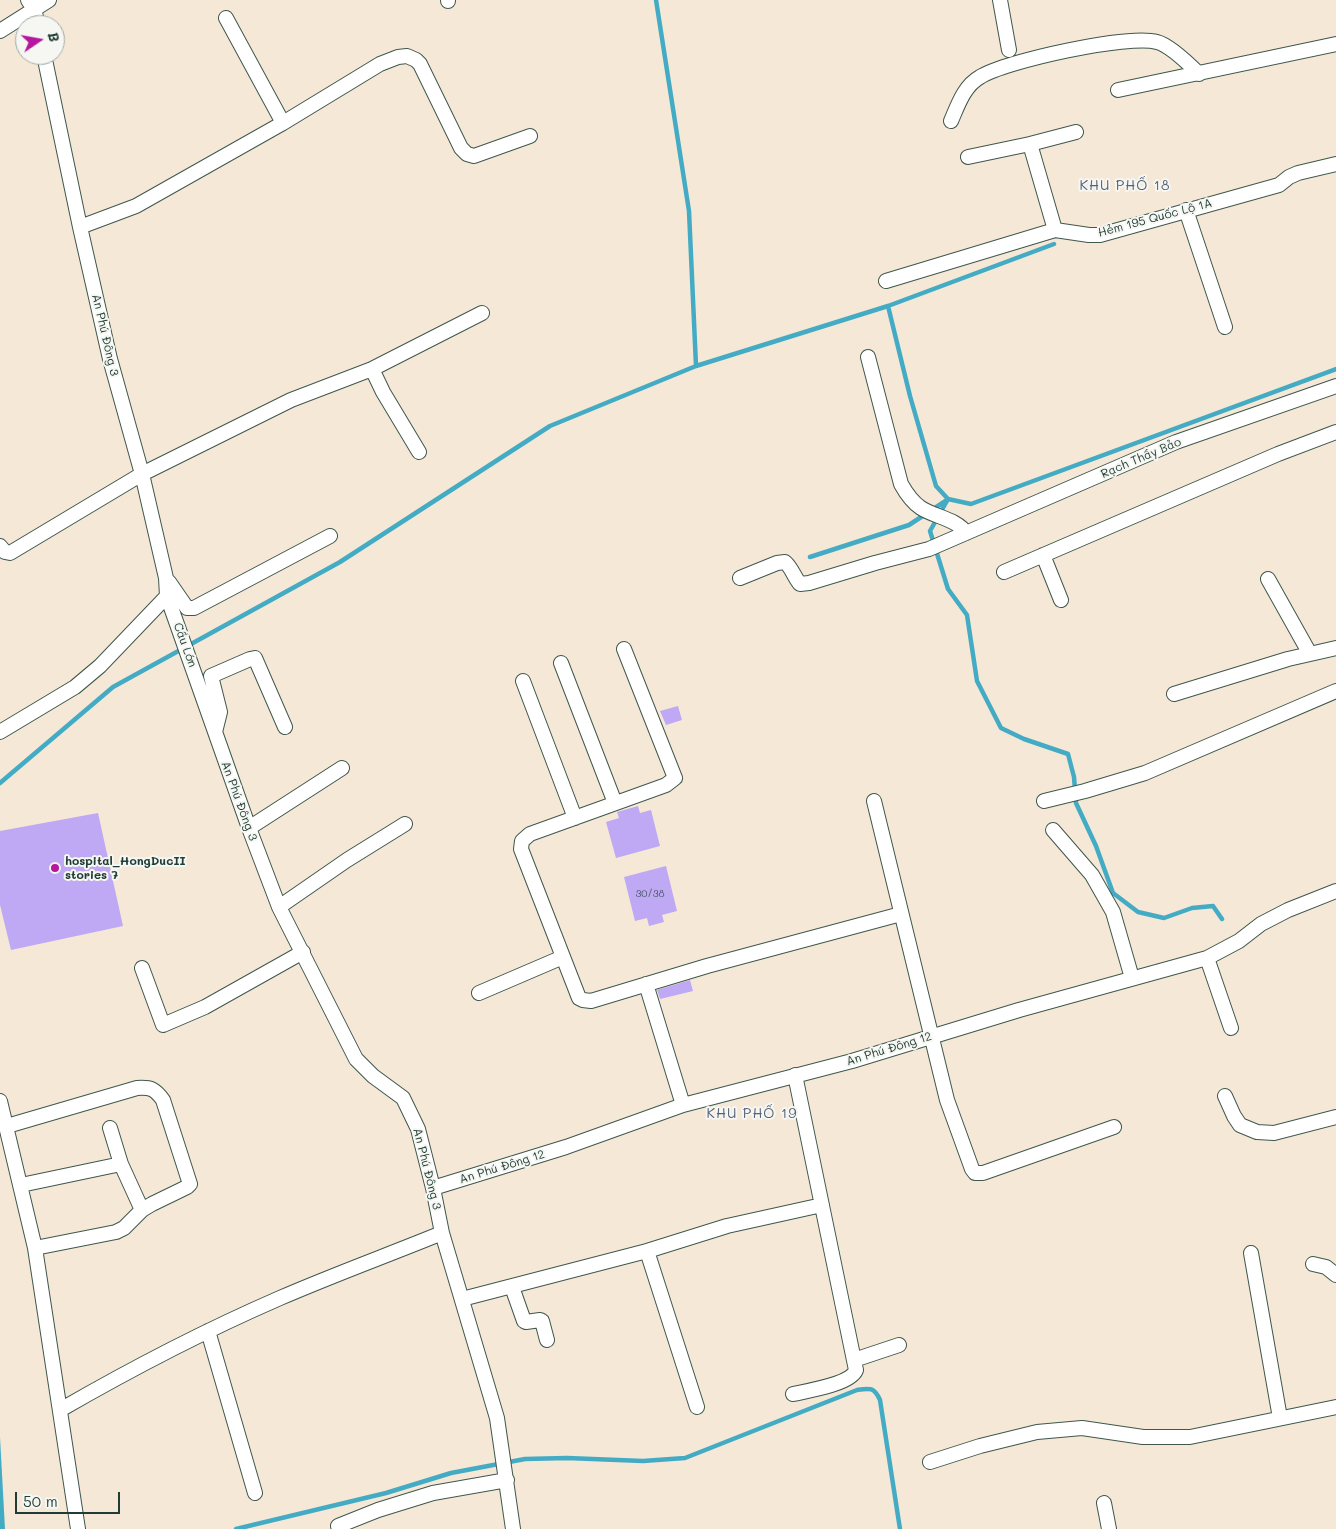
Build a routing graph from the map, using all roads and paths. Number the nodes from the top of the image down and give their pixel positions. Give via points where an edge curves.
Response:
1 (49, 0) edge
2 (1000, 0) edge
3 (31, 4) edge
4 (226, 18) dead end
5 (0, 31) edge
6 (1336, 44) edge
7 (1009, 50) dead end
8 (46, 65) edge
9 (1200, 74) junction
10 (1118, 90) dead end
11 (951, 121) dead end
12 (283, 123) junction
13 (1076, 132) dead end
14 (530, 136) dead end
15 (1030, 144) junction
16 (968, 158) dead end
17 (1336, 164) edge
18 (1186, 210) junction
19 (80, 227) junction
20 (1055, 230) junction
21 (886, 281) dead end
22 (482, 313) dead end
23 (1225, 327) dead end
24 (868, 357) dead end
25 (372, 369) junction
26 (1336, 386) edge
27 (1336, 432) edge
28 (419, 452) dead end
29 (142, 474) junction
30 (966, 533) junction
31 (330, 536) dead end
32 (0, 546) edge
33 (1043, 555) junction
34 (1004, 572) dead end
35 (166, 578) junction
36 (740, 578) dead end
37 (1268, 579) dead end
38 (167, 596) junction
39 (1061, 600) dead end
40 (173, 612) joint
41 (1336, 648) edge
42 (624, 649) dead end
43 (1310, 654) junction
44 (561, 663) dead end
45 (197, 678) joint
46 (523, 682) dead end
47 (1336, 691) edge
48 (1174, 694) dead end
49 (285, 727) dead end
50 (0, 732) edge
51 (215, 733) junction
52 (342, 768) dead end
53 (874, 801) dead end
54 (1044, 801) dead end
55 (615, 803) junction
56 (575, 818) junction
57 (405, 824) dead end
58 (248, 828) junction
59 (1053, 830) dead end
60 (1336, 891) edge
61 (279, 907) junction
62 (902, 914) junction
63 (303, 952) junction
64 (563, 957) junction
65 (1207, 958) junction
66 (142, 968) dead end
67 (1132, 978) junction
68 (646, 984) junction
69 (479, 993) dead end
70 (1231, 1028) dead end
71 (931, 1036) junction
72 (795, 1075) junction
73 (1225, 1096) dead end
74 (0, 1101) edge
75 (683, 1104) junction
76 (1336, 1117) edge
77 (7, 1126) junction
78 (1114, 1127) dead end
79 (110, 1128) dead end
80 (120, 1164) junction
81 (21, 1185) junction
82 (433, 1188) junction
83 (822, 1204) junction
84 (142, 1210) junction
85 (442, 1233) junction
86 (35, 1248) junction
87 (648, 1251) junction
88 (1251, 1253) dead end
89 (1313, 1264) dead end
90 (1336, 1275) edge
91 (512, 1286) junction
92 (462, 1299) junction
93 (208, 1331) junction
94 (548, 1340) dead end
95 (899, 1345) dead end
96 (854, 1360) junction
97 (792, 1394) dead end
98 (697, 1407) dead end
99 (1336, 1407) edge
100 (60, 1410) junction
101 (1280, 1418) junction
102 (930, 1462) dead end
103 (506, 1476) junction
104 (255, 1493) dead end
105 (1104, 1503) dead end
106 (338, 1526) dead end
107 (78, 1529) edge
108 (514, 1529) edge
109 (1109, 1529) edge

1 - 3 street
2 - 7 street
3 - 5 street
4 - 12 street
6 - 9 street
8 - 19 street, An Phú Đông 3
9 - 10 street
9 - 11 street via 1158,42 1134,40 1062,51 979,77 968,87
12 - 14 street via 380,64 407,56 420,64 461,148 467,154 474,156
12 - 19 street via 136,206
13 - 15 street
15 - 16 street
15 - 20 street
17 - 18 street, Hẻm 195 Quốc Lộ 1A via 1298,172 1279,185
18 - 20 street, Hẻm 195 Quốc Lộ 1A via 1100,235
18 - 23 street
19 - 29 street, An Phú Đông 3 via 110,359
20 - 21 street, Hẻm 195 Quốc Lộ 1A
22 - 25 street
24 - 30 street via 900,484 922,509 959,526
25 - 28 street
25 - 29 street via 291,400
26 - 30 street, Rạch Thầy Bảo via 1176,442
27 - 33 street
29 - 32 street via 10,553
29 - 35 street, An Phú Đông 3
30 - 36 street, Rạch Thầy Bảo via 929,549 809,583 800,584 785,562
31 - 35 street via 194,608 186,608
33 - 34 street
33 - 39 street
35 - 38 street, An Phú Đông 3
37 - 43 street
38 - 40 street, An Phú Đông 3
38 - 50 street via 93,672
40 - 45 street, Cầu Lớn
41 - 43 street
42 - 55 street via 675,778 666,785
43 - 48 street
44 - 55 street
45 - 51 street, An Phú Đông 3
46 - 56 street
47 - 54 street via 1146,773
49 - 51 street via 255,658 250,658 211,676 220,712
51 - 58 street, An Phú Đông 3
52 - 58 street
53 - 62 street
55 - 56 street
56 - 64 street via 530,834 522,842 521,849
57 - 61 street
58 - 61 street, An Phú Đông 3
59 - 67 street via 1092,875 1113,912
60 - 65 street, An Phú Đông 12 via 1261,924 1239,941
61 - 63 street, An Phú Đông 3
62 - 68 street
62 - 71 street
63 - 66 street via 205,1007 163,1025
63 - 82 street, An Phú Đông 3 via 356,1059 403,1098 418,1129
64 - 68 street via 583,1000 591,1001
64 - 69 street
65 - 67 street, An Phú Đông 12
65 - 70 street
67 - 71 street, An Phú Đông 12
68 - 75 street
71 - 72 street, An Phú Đông 12
71 - 78 street via 947,1100 975,1173
72 - 75 street, An Phú Đông 12
72 - 83 street
73 - 76 street via 1240,1125 1257,1132 1274,1132
74 - 77 street
75 - 82 street, An Phú Đông 12 via 566,1147
77 - 81 street
77 - 84 street via 137,1088 156,1090 163,1100 190,1184
79 - 80 street
80 - 81 street
80 - 84 street
81 - 86 street
82 - 85 street, An Phú Đông 3
83 - 87 street via 727,1226
83 - 96 street
84 - 86 street via 116,1232
85 - 92 street, An Phú Đông 3
85 - 93 street via 280,1298
86 - 100 street
87 - 91 street
87 - 98 street
88 - 101 street
89 - 90 street via 1326,1267
91 - 92 street
91 - 94 street via 524,1321 542,1321
92 - 103 street, An Phú Đông 3 via 497,1418
93 - 100 street
93 - 104 street
95 - 96 street
96 - 97 street via 856,1370 850,1378
99 - 101 street
100 - 107 street
101 - 102 street via 1190,1437 1143,1437 1082,1428 1037,1432
103 - 106 street via 434,1493
103 - 108 street, An Phú Đông 3
105 - 109 street

